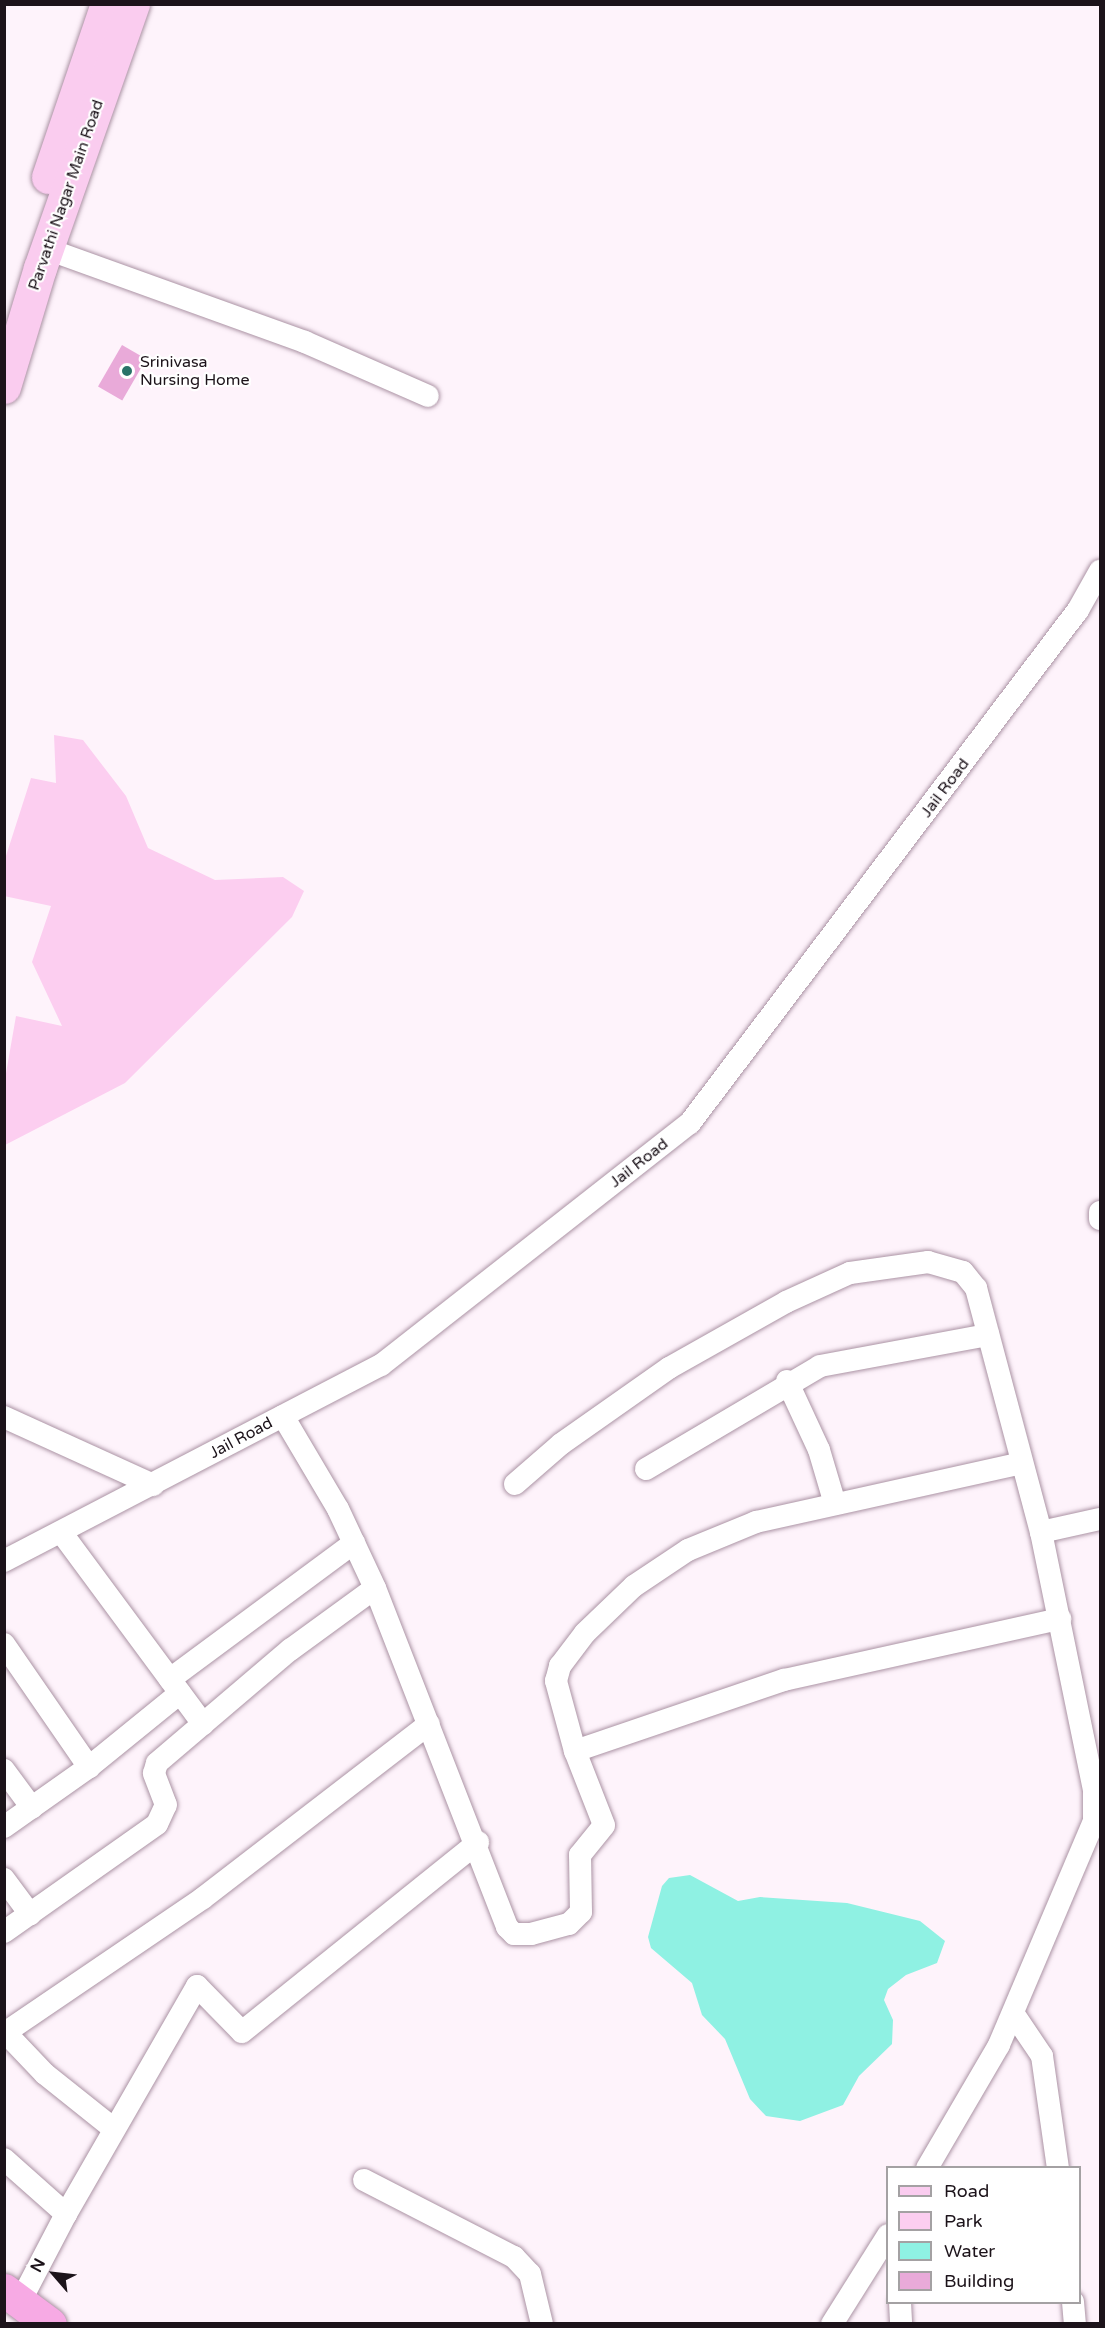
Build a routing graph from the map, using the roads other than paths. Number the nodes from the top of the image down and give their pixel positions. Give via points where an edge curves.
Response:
1 (107, 4) edge
2 (133, 4) edge
3 (47, 249) junction
4 (4, 306) edge
5 (4, 387) edge
6 (428, 396) dead end
7 (1101, 571) edge
8 (988, 1335) junction
9 (787, 1381) junction
10 (283, 1416) junction
11 (4, 1418) edge
12 (1022, 1463) junction
13 (646, 1469) dead end
14 (515, 1484) dead end
15 (153, 1485) junction
16 (836, 1504) junction
17 (1101, 1519) edge
18 (61, 1532) junction
19 (1041, 1532) junction
20 (354, 1543) junction
21 (4, 1562) edge
22 (375, 1588) junction
23 (1060, 1619) junction
24 (4, 1644) edge
25 (175, 1686) junction
26 (203, 1724) junction
27 (429, 1724) junction
28 (575, 1751) junction
29 (89, 1767) junction
30 (4, 1770) edge
31 (32, 1808) junction
32 (4, 1827) edge
33 (478, 1842) junction
34 (4, 1879) edge
35 (30, 1914) junction
36 (4, 1932) edge
37 (1013, 2013) junction
38 (5, 2032) edge
39 (114, 2129) junction
40 (4, 2159) edge
41 (928, 2166) edge
42 (1058, 2166) edge
43 (364, 2180) dead end
44 (66, 2214) junction
45 (886, 2238) edge
46 (886, 2272) edge
47 (863, 2275) junction
48 (12, 2296) edge
49 (900, 2304) edge
50 (1073, 2304) edge
51 (50, 2324) edge
52 (542, 2324) edge
53 (832, 2324) edge
54 (901, 2324) edge
55 (1075, 2324) edge

1 - 4 main road, Parvathi Nagar Main Road
2 - 3 main road, Parvathi Nagar Main Road
3 - 5 main road, Parvathi Nagar Main Road
3 - 6 street via 305,342
7 - 10 street, Jail Road via 1056,638 690,1123 381,1365
8 - 9 street via 819,1366
8 - 12 street
8 - 14 street via 976,1288 963,1272 947,1264 928,1262 850,1273 786,1302 669,1368 561,1444
9 - 13 street
9 - 16 street via 819,1450
10 - 15 street, Jail Road
10 - 20 street
11 - 15 street
12 - 16 street
12 - 19 street
15 - 18 street, Jail Road
16 - 28 street via 756,1522 688,1550 626,1594 560,1666 556,1681
17 - 19 street
18 - 21 street, Jail Road
18 - 25 street
19 - 23 street
20 - 22 street
20 - 25 street
22 - 26 street
22 - 27 street
23 - 28 street via 784,1680
23 - 37 street via 1094,1790 1094,1821
24 - 29 street
25 - 26 street
25 - 29 street
26 - 35 street via 157,1763 154,1773 166,1805 157,1824
27 - 33 street
27 - 38 street via 203,1898
28 - 33 street via 604,1826 580,1855 583,1900 576,1919 531,1934 514,1934 507,1927
29 - 31 street
30 - 31 street
31 - 32 street
33 - 39 street via 242,2032 197,1986
34 - 35 street
35 - 36 street
37 - 41 street
37 - 42 street via 1042,2056
38 - 39 street via 45,2074
39 - 44 street
40 - 44 street
43 - 52 street via 514,2257 530,2274
44 - 48 street
45 - 47 street
46 - 47 street
47 - 53 street
48 - 51 highway
49 - 54 street
50 - 55 street

